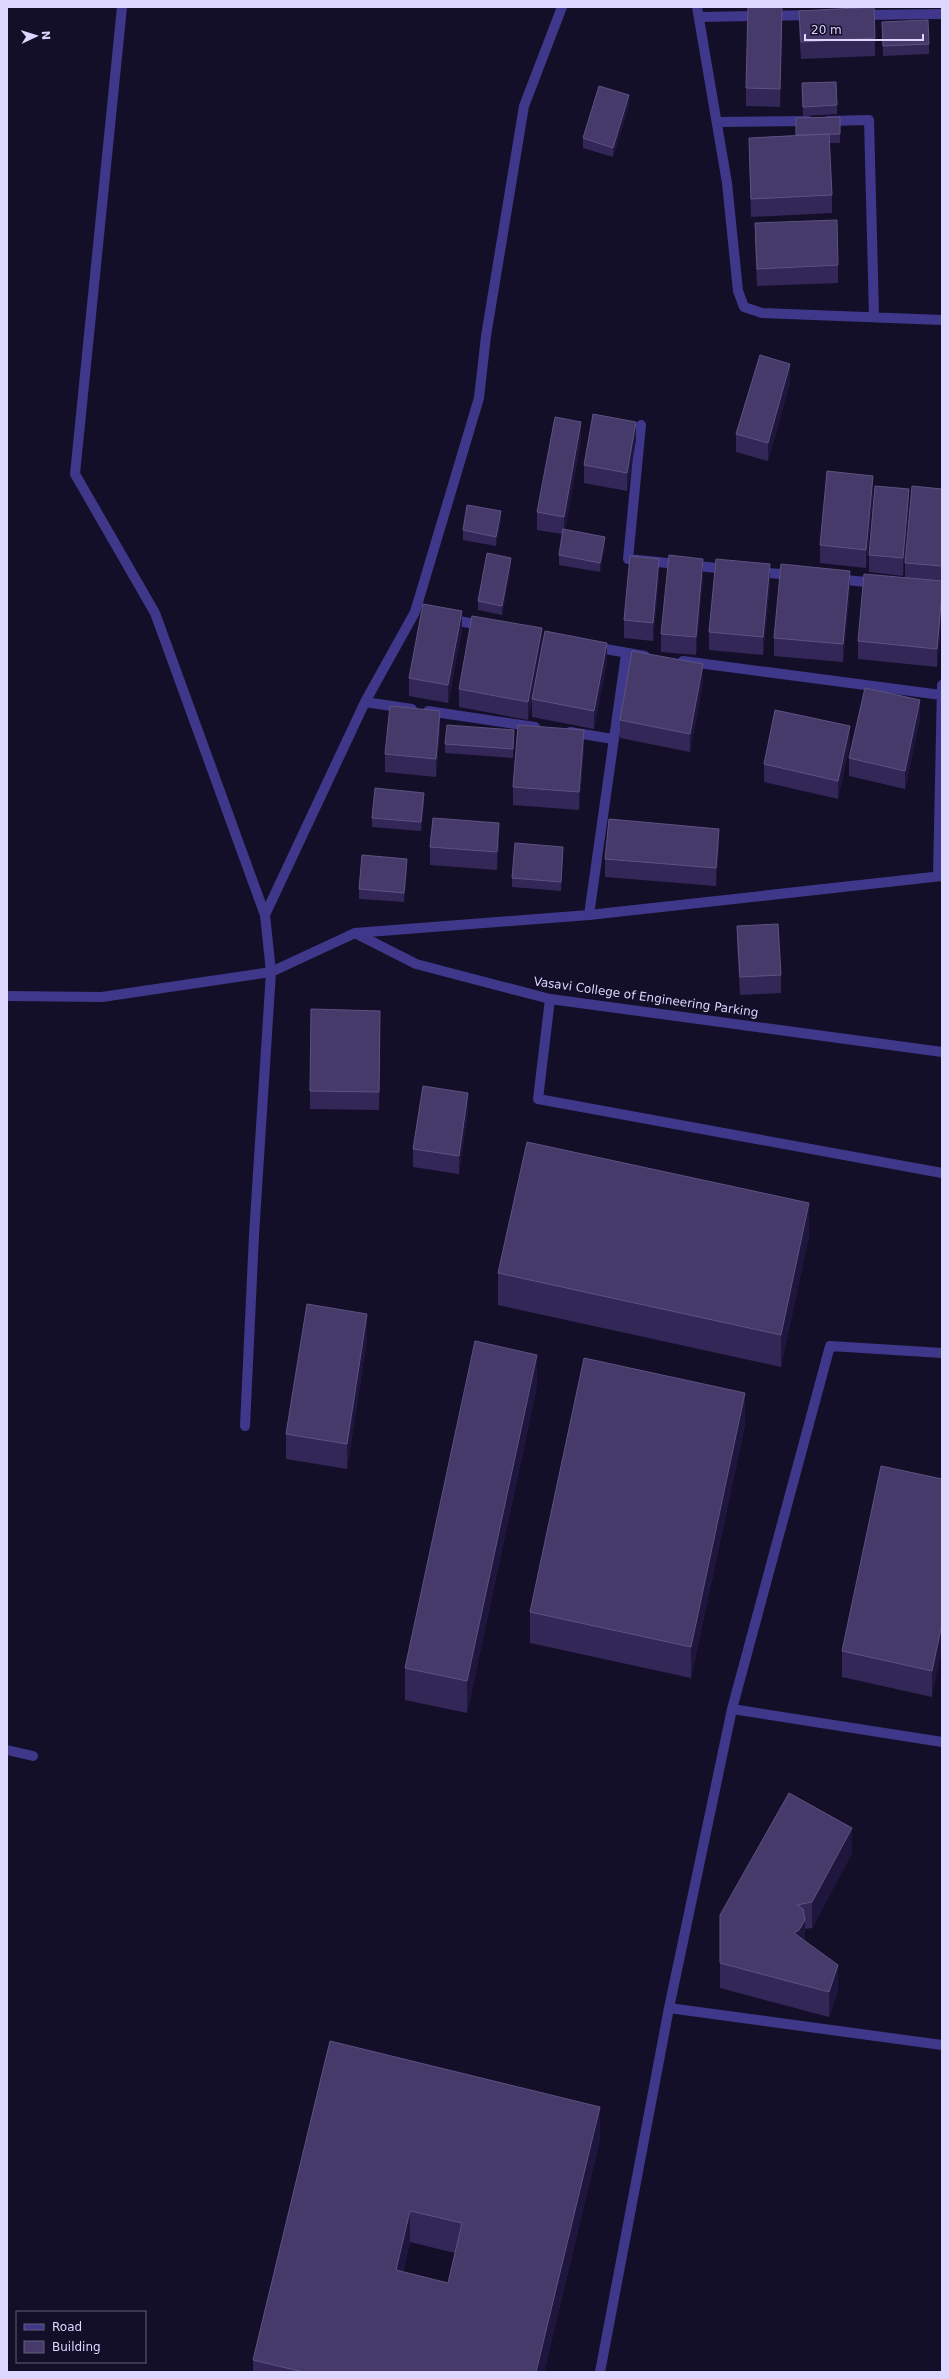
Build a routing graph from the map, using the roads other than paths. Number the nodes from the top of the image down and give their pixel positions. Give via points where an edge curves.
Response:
1 (122, 7) edge
2 (562, 7) edge
3 (699, 12) edge
4 (942, 14) edge
5 (825, 15) edge
6 (849, 15) edge
7 (718, 122) junction
8 (874, 316) junction
9 (942, 320) edge
10 (641, 425) dead end
11 (801, 576) edge
12 (824, 578) edge
13 (887, 584) edge
14 (438, 616) edge
15 (493, 627) edge
16 (587, 646) edge
17 (626, 654) junction
18 (657, 658) edge
19 (673, 660) edge
20 (941, 690) edge
21 (365, 702) junction
22 (544, 728) edge
23 (559, 731) edge
24 (614, 739) junction
25 (940, 876) edge
26 (266, 915) junction
27 (588, 915) junction
28 (355, 933) junction
29 (271, 972) junction
30 (7, 996) edge
31 (550, 999) junction
32 (942, 1052) edge
33 (942, 1173) edge
34 (942, 1353) edge
35 (245, 1426) dead end
36 (732, 1709) junction
37 (942, 1742) edge
38 (7, 1750) edge
39 (33, 1756) dead end
40 (670, 2008) junction
41 (942, 2045) edge
42 (600, 2372) edge

1 - 26 street via 75,474 155,613
2 - 21 street via 524,106 486,336 479,398 418,613
3 - 5 street
3 - 7 street
4 - 6 street
7 - 8 street via 738,291 744,307 762,313
7 - 8 street via 869,120
8 - 9 street
10 - 11 street via 628,559
12 - 13 street
14 - 15 street
16 - 17 street
17 - 18 street
17 - 24 street
19 - 20 street
20 - 25 street
21 - 22 street
21 - 26 street
23 - 24 street
24 - 27 street
25 - 27 street
26 - 29 street
27 - 28 street
28 - 29 street
28 - 31 street, Vasavi College of Engineering Parking via 416,964
29 - 30 street via 102,997
29 - 35 street
31 - 32 street, Vasavi College of Engineering Parking
31 - 33 street via 538,1099
34 - 36 street via 830,1346
36 - 37 street
36 - 40 street
38 - 39 street
40 - 41 street
40 - 42 street

